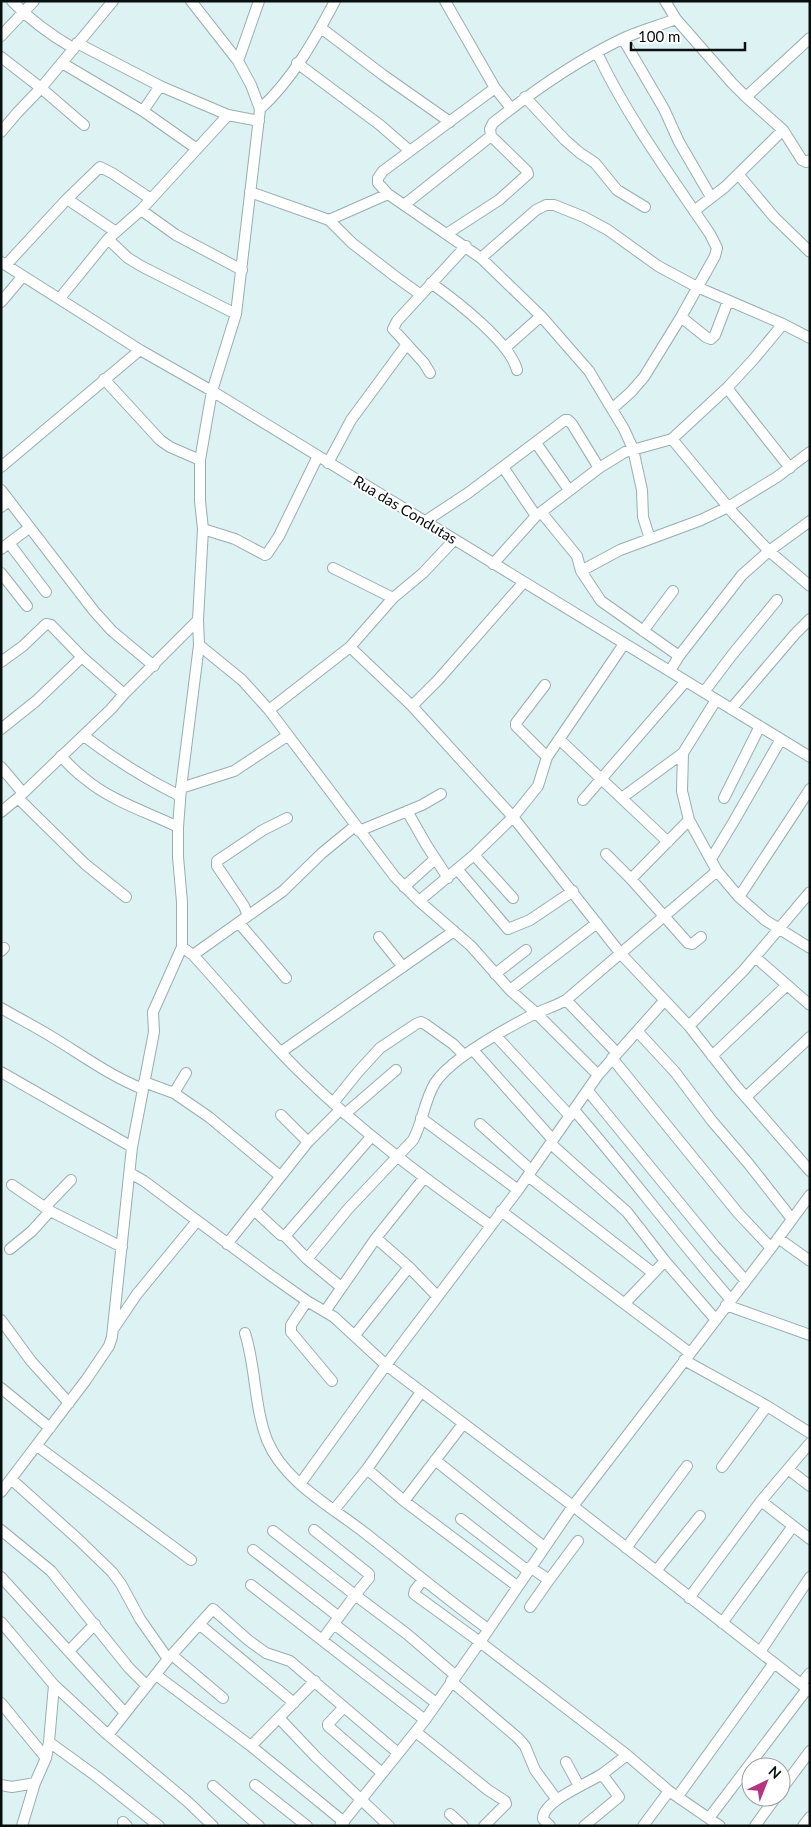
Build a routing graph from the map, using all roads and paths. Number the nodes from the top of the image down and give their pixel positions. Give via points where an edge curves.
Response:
1 (12, 1) edge
2 (34, 1) edge
3 (113, 1) edge
4 (191, 1) edge
5 (259, 1) edge
6 (336, 1) edge
7 (445, 1) edge
8 (665, 1) edge
9 (24, 13) junction
10 (676, 19) junction
11 (321, 28) junction
12 (1, 36) edge
13 (810, 38) edge
14 (623, 39) junction
15 (75, 46) junction
16 (597, 53) junction
17 (1, 57) edge
18 (238, 61) junction
19 (297, 63) junction
20 (62, 64) junction
21 (160, 86) junction
22 (41, 88) junction
23 (495, 88) junction
24 (525, 97) junction
25 (746, 97) junction
26 (511, 108) junction
27 (260, 110) junction
28 (143, 111) junction
29 (228, 115) junction
30 (259, 121) junction
31 (450, 122) junction
32 (84, 125) dead end
33 (783, 130) junction
34 (1, 132) edge
35 (491, 136) junction
36 (197, 149) junction
37 (410, 151) junction
38 (810, 160) edge
39 (738, 174) junction
40 (250, 192) junction
41 (388, 194) junction
42 (711, 197) junction
43 (67, 199) junction
44 (151, 199) junction
45 (404, 205) junction
46 (645, 207) dead end
47 (141, 210) junction
48 (694, 211) junction
49 (329, 220) junction
50 (448, 233) junction
51 (112, 236) junction
52 (466, 246) junction
53 (810, 252) edge
54 (481, 258) junction
55 (4, 263) edge
56 (242, 270) junction
57 (23, 276) junction
58 (431, 283) junction
59 (697, 288) junction
60 (420, 295) junction
61 (60, 298) junction
62 (728, 300) junction
63 (1, 302) edge
64 (236, 314) junction
65 (541, 316) junction
66 (681, 317) junction
67 (783, 324) junction
68 (810, 338) edge
69 (406, 344) junction
70 (504, 348) junction
71 (140, 350) junction
72 (517, 370) dead end
73 (430, 373) dead end
74 (104, 379) junction
75 (727, 388) junction
76 (212, 391) junction
77 (613, 408) junction
78 (672, 439) junction
79 (536, 443) junction
80 (633, 449) junction
81 (810, 452) edge
82 (318, 456) junction
83 (200, 460) junction
84 (328, 463) junction
85 (1, 467) edge
86 (503, 467) junction
87 (598, 468) junction
88 (790, 468) junction
89 (1, 490) edge
90 (569, 490) junction
91 (5, 504) edge
92 (728, 507) junction
93 (538, 514) junction
94 (810, 521) edge
95 (424, 522) junction
96 (29, 528) junction
97 (203, 529) junction
98 (650, 539) junction
99 (454, 540) junction
100 (5, 546) edge
101 (769, 552) junction
102 (493, 564) junction
103 (333, 568) dead end
104 (581, 570) junction
105 (1, 574) edge
106 (524, 582) junction
107 (810, 586) edge
108 (673, 591) dead end
109 (46, 592) dead end
110 (393, 598) junction
111 (777, 600) dead end
112 (27, 606) dead end
113 (810, 618) edge
114 (198, 620) junction
115 (643, 631) junction
116 (624, 644) junction
117 (199, 645) junction
118 (350, 646) junction
119 (679, 656) junction
120 (82, 657) junction
121 (1, 662) edge
122 (154, 666) junction
123 (670, 671) junction
124 (686, 681) junction
125 (545, 685) dead end
126 (704, 692) junction
127 (124, 694) junction
128 (716, 700) junction
129 (412, 706) junction
130 (731, 709) junction
131 (269, 710) junction
132 (760, 726) junction
133 (1, 729) edge
134 (84, 736) junction
135 (287, 736) junction
136 (559, 739) junction
137 (781, 739) junction
138 (683, 753) junction
139 (61, 756) junction
140 (547, 757) junction
141 (810, 757) edge
142 (1, 768) edge
143 (602, 779) junction
144 (810, 790) edge
145 (181, 792) junction
146 (441, 794) dead end
147 (20, 796) junction
148 (623, 798) junction
149 (724, 798) dead end
150 (583, 800) dead end
151 (407, 811) junction
152 (1, 812) edge
153 (514, 817) junction
154 (287, 818) dead end
155 (689, 820) junction
156 (178, 827) junction
157 (357, 829) junction
158 (668, 842) junction
159 (606, 854) dead end
160 (474, 855) junction
161 (435, 859) junction
162 (711, 859) junction
163 (457, 870) junction
164 (717, 871) junction
165 (448, 878) junction
166 (632, 879) junction
167 (404, 887) junction
168 (573, 891) junction
169 (810, 892) edge
170 (126, 897) dead end
171 (739, 897) junction
172 (513, 898) dead end
173 (419, 902) junction
174 (248, 916) junction
175 (665, 916) junction
176 (239, 923) junction
177 (597, 923) junction
178 (779, 929) junction
179 (454, 930) junction
180 (701, 936) dead end
181 (379, 937) dead end
182 (182, 947) junction
183 (810, 948) edge
184 (526, 950) dead end
185 (193, 954) junction
186 (621, 954) junction
187 (756, 957) junction
188 (403, 967) junction
189 (495, 974) junction
190 (286, 978) dead end
191 (788, 985) junction
192 (510, 990) junction
193 (566, 1000) junction
194 (664, 1001) junction
195 (810, 1005) edge
196 (1, 1008) edge
197 (536, 1013) junction
198 (689, 1026) junction
199 (638, 1032) junction
200 (496, 1036) junction
201 (810, 1038) edge
202 (282, 1052) junction
203 (469, 1053) junction
204 (614, 1056) junction
205 (712, 1056) junction
206 (396, 1070) dead end
207 (186, 1073) dead end
208 (2, 1075) edge
209 (598, 1075) junction
210 (144, 1086) junction
211 (588, 1091) junction
212 (174, 1093) junction
213 (746, 1097) junction
214 (339, 1109) junction
215 (572, 1113) junction
216 (281, 1115) dead end
217 (421, 1118) junction
218 (480, 1124) dead end
219 (371, 1137) junction
220 (308, 1142) junction
221 (552, 1142) junction
222 (132, 1147) junction
223 (396, 1156) junction
224 (810, 1171) edge
225 (130, 1173) junction
226 (529, 1173) junction
227 (280, 1176) junction
228 (424, 1178) junction
229 (70, 1180) dead end
230 (12, 1185) dead end
231 (518, 1190) junction
232 (810, 1195) edge
233 (47, 1209) junction
234 (254, 1210) junction
235 (500, 1212) junction
236 (792, 1219) junction
237 (197, 1221) junction
238 (490, 1225) junction
239 (285, 1236) junction
240 (376, 1238) junction
241 (778, 1238) junction
242 (227, 1244) junction
243 (122, 1247) junction
244 (771, 1248) junction
245 (10, 1249) dead end
246 (307, 1259) junction
247 (665, 1261) junction
248 (810, 1261) edge
249 (410, 1267) junction
250 (653, 1273) junction
251 (745, 1280) junction
252 (341, 1287) junction
253 (437, 1296) junction
254 (308, 1301) junction
255 (728, 1302) junction
256 (625, 1303) junction
257 (326, 1310) junction
258 (1, 1320) edge
259 (716, 1320) junction
260 (112, 1331) junction
261 (245, 1333) dead end
262 (355, 1335) junction
263 (810, 1335) edge
264 (687, 1357) junction
265 (386, 1364) junction
266 (332, 1381) dead end
267 (1, 1388) edge
268 (421, 1392) junction
269 (69, 1403) junction
270 (767, 1406) junction
271 (463, 1424) junction
272 (50, 1428) junction
273 (810, 1432) edge
274 (810, 1443) edge
275 (37, 1446) junction
276 (435, 1460) junction
277 (686, 1466) dead end
278 (722, 1467) dead end
279 (367, 1469) junction
280 (788, 1469) junction
281 (11, 1479) junction
282 (300, 1484) junction
283 (810, 1486) edge
284 (1, 1492) edge
285 (404, 1501) junction
286 (761, 1501) junction
287 (573, 1506) junction
288 (334, 1510) junction
289 (700, 1516) dead end
290 (462, 1518) dead end
291 (793, 1526) junction
292 (1, 1530) edge
293 (314, 1530) dead end
294 (273, 1531) dead end
295 (810, 1539) edge
296 (578, 1541) dead end
297 (544, 1547) junction
298 (626, 1548) junction
299 (253, 1550) dead end
300 (191, 1560) dead end
301 (529, 1569) junction
302 (656, 1571) junction
303 (810, 1577) edge
304 (1, 1578) edge
305 (423, 1580) junction
306 (549, 1580) junction
307 (251, 1585) dead end
308 (517, 1586) junction
309 (354, 1595) junction
310 (689, 1598) junction
311 (530, 1607) dead end
312 (336, 1621) junction
313 (1, 1622) edge
314 (722, 1623) junction
315 (95, 1624) junction
316 (199, 1624) junction
317 (488, 1630) junction
318 (322, 1640) junction
319 (480, 1642) junction
320 (69, 1651) junction
321 (760, 1652) junction
322 (170, 1657) junction
323 (774, 1663) junction
324 (810, 1673) edge
325 (156, 1675) junction
326 (453, 1678) junction
327 (315, 1681) junction
328 (54, 1685) junction
329 (147, 1686) junction
330 (806, 1688) edge
331 (223, 1698) dead end
332 (294, 1703) junction
333 (436, 1703) junction
334 (1, 1704) edge
335 (344, 1706) junction
336 (125, 1713) junction
337 (279, 1718) junction
338 (424, 1720) junction
339 (416, 1732) junction
340 (108, 1735) junction
341 (49, 1742) junction
342 (251, 1746) junction
343 (810, 1751) edge
344 (398, 1753) junction
345 (627, 1754) junction
346 (46, 1758) junction
347 (566, 1762) dead end
348 (382, 1773) junction
349 (602, 1774) junction
350 (791, 1777) edge
351 (35, 1783) junction
352 (1, 1785) edge
353 (255, 1785) dead end
354 (213, 1786) dead end
355 (579, 1786) junction
356 (674, 1793) junction
357 (361, 1799) junction
358 (557, 1800) junction
359 (769, 1807) edge
360 (450, 1814) dead end
361 (810, 1817) edge
362 (710, 1818) junction
363 (342, 1824) edge
364 (22, 1826) edge
365 (159, 1826) edge
366 (213, 1826) edge
367 (259, 1826) edge
368 (308, 1826) edge
369 (389, 1826) edge
370 (464, 1826) edge
371 (484, 1826) edge
372 (550, 1826) edge
373 (584, 1826) edge
374 (643, 1826) edge
375 (720, 1826) edge
376 (755, 1826) edge
377 (803, 1826) edge

1 - 9 street
2 - 9 street
3 - 15 street
4 - 18 street
5 - 18 street
6 - 11 street
7 - 23 street
8 - 10 street
9 - 12 street
9 - 15 street via 50,34
10 - 14 street
10 - 25 street
11 - 19 street
11 - 31 street
13 - 25 street
14 - 16 street
14 - 42 street
15 - 20 street
15 - 21 street
16 - 24 street
16 - 48 street via 635,124
17 - 22 street
18 - 27 street
19 - 27 street
19 - 37 street
20 - 22 street
20 - 28 street
21 - 28 street
21 - 29 street
22 - 32 street
22 - 34 street
23 - 26 street
23 - 31 street
24 - 26 street
24 - 46 street via 571,145 596,163 617,190
25 - 33 street
26 - 35 street via 491,126
27 - 30 street
28 - 36 street
29 - 30 street
29 - 36 street
30 - 40 street
31 - 37 street
33 - 38 street via 802,160
33 - 39 street
35 - 45 street
35 - 50 street via 528,174 499,200
36 - 44 street
37 - 41 street via 378,178 378,183
39 - 42 street
39 - 53 street via 774,217
40 - 49 street
40 - 56 street
41 - 45 street
41 - 49 street
42 - 48 street
43 - 44 street via 100,166
43 - 51 street
43 - 55 street
44 - 47 street
45 - 50 street
47 - 51 street
47 - 56 street via 176,235
48 - 59 street via 717,248
49 - 60 street via 352,243
50 - 52 street
51 - 61 street
51 - 64 street via 128,258
52 - 54 street
52 - 58 street
54 - 59 street via 536,210 554,205 608,230 658,266
54 - 65 street
55 - 57 street, Rua das Condutas
56 - 64 street
57 - 61 street, Rua das Condutas
57 - 63 street
58 - 60 street
58 - 70 street
59 - 62 street
59 - 66 street
60 - 69 street via 392,329
61 - 71 street, Rua das Condutas
62 - 66 street via 711,339
62 - 67 street
64 - 76 street
65 - 70 street
65 - 77 street via 590,371
66 - 77 street via 644,377
67 - 68 street
67 - 75 street
69 - 73 street
69 - 84 street via 351,420
70 - 72 street
71 - 74 street
71 - 76 street, Rua das Condutas
74 - 83 street via 160,440
74 - 85 street
75 - 78 street
75 - 88 street
76 - 82 street, Rua das Condutas
76 - 83 street
77 - 80 street
78 - 80 street
78 - 92 street
79 - 86 street
79 - 87 street via 559,423 568,420
79 - 90 street
80 - 87 street
80 - 98 street via 642,490 643,518
81 - 88 street
82 - 84 street, Rua das Condutas
82 - 97 street via 267,554
83 - 97 street
84 - 95 street, Rua das Condutas
86 - 93 street
86 - 95 street
87 - 90 street
88 - 92 street
89 - 91 street
90 - 93 street
91 - 96 street
92 - 98 street
92 - 101 street
93 - 102 street
93 - 104 street via 577,556
94 - 101 street
95 - 99 street, Rua das Condutas
96 - 100 street
96 - 122 street via 112,631
97 - 114 street
98 - 104 street
99 - 102 street, Rua das Condutas
99 - 110 street via 423,573
100 - 109 street
101 - 107 street
101 - 119 street via 742,575
102 - 106 street, Rua das Condutas
103 - 110 street
104 - 115 street via 601,600
105 - 112 street
106 - 116 street, Rua das Condutas
106 - 129 street
108 - 115 street
110 - 118 street
111 - 126 street
113 - 130 street
114 - 117 street
114 - 122 street
115 - 119 street
116 - 123 street, Rua das Condutas
116 - 136 street
117 - 131 street via 242,680
117 - 145 street
118 - 129 street
118 - 131 street
119 - 123 street
120 - 121 street via 51,625 46,624
120 - 127 street
120 - 133 street
122 - 127 street
123 - 124 street, Rua das Condutas
124 - 126 street, Rua das Condutas
124 - 143 street
125 - 140 street via 516,726
126 - 128 street, Rua das Condutas
127 - 134 street
128 - 130 street, Rua das Condutas
128 - 138 street
129 - 153 street
130 - 132 street, Rua das Condutas
131 - 135 street
132 - 137 street, Rua das Condutas
132 - 149 street
134 - 139 street
134 - 145 street via 149,781
135 - 145 street via 234,771
135 - 157 street
136 - 140 street
136 - 143 street
137 - 141 street, Rua das Condutas
137 - 162 street
138 - 148 street
138 - 155 street via 682,791
139 - 147 street
139 - 156 street via 94,786
140 - 153 street via 538,786
142 - 147 street
143 - 148 street
143 - 150 street
144 - 171 street
145 - 156 street
146 - 151 street
147 - 152 street
147 - 170 street via 85,864
148 - 158 street
151 - 157 street
151 - 161 street
153 - 160 street
153 - 168 street
154 - 174 street via 217,861
155 - 158 street
155 - 162 street
156 - 182 street
157 - 167 street
157 - 174 street via 322,853 283,892
158 - 166 street
159 - 166 street
160 - 163 street
160 - 172 street
161 - 165 street
161 - 167 street
162 - 164 street
163 - 165 street
163 - 168 street via 508,929 530,920
164 - 171 street
164 - 175 street
165 - 173 street
166 - 175 street
167 - 173 street
168 - 177 street
169 - 178 street
171 - 178 street
173 - 179 street
174 - 176 street
175 - 180 street via 690,944
175 - 186 street
176 - 185 street
176 - 190 street
177 - 186 street
177 - 192 street
178 - 183 street
178 - 187 street
179 - 188 street
179 - 189 street
181 - 188 street
182 - 185 street
182 - 210 street via 152,1012 154,1032
184 - 189 street
185 - 202 street
186 - 193 street
186 - 194 street
187 - 191 street
187 - 198 street
188 - 202 street
189 - 192 street
191 - 195 street
191 - 205 street
192 - 197 street
193 - 197 street
193 - 204 street
194 - 198 street
194 - 199 street
196 - 210 street via 110,1074
197 - 200 street
197 - 209 street
198 - 205 street
199 - 204 street
199 - 236 street via 675,1072
200 - 203 street
200 - 215 street
201 - 213 street
202 - 214 street
203 - 214 street via 425,1024 416,1024 380,1048 364,1065
203 - 217 street via 448,1067 436,1082
203 - 221 street
204 - 209 street
204 - 244 street via 732,1207
205 - 213 street
206 - 214 street
207 - 212 street
208 - 222 street
209 - 211 street
210 - 212 street
210 - 222 street
211 - 215 street
211 - 251 street
212 - 227 street via 209,1117
213 - 224 street
214 - 219 street
214 - 220 street
215 - 221 street
215 - 255 street via 616,1159
216 - 220 street
217 - 223 street via 413,1140
217 - 231 street
218 - 226 street
219 - 223 street
219 - 239 street
220 - 227 street
221 - 226 street
221 - 247 street via 627,1212
222 - 225 street
223 - 228 street
223 - 246 street
225 - 237 street
225 - 243 street
226 - 231 street
226 - 250 street
227 - 234 street
228 - 238 street
228 - 240 street
229 - 233 street
230 - 233 street
231 - 235 street
232 - 236 street
233 - 243 street
233 - 245 street via 32,1231
234 - 239 street
234 - 242 street
235 - 238 street
235 - 256 street
236 - 241 street
237 - 242 street
237 - 260 street via 140,1289
238 - 253 street
239 - 246 street
240 - 249 street
240 - 252 street
241 - 244 street
241 - 248 street
242 - 254 street
243 - 260 street
244 - 251 street
246 - 252 street
247 - 250 street
247 - 259 street
249 - 253 street
249 - 262 street
250 - 256 street
251 - 255 street
252 - 257 street
253 - 265 street
254 - 257 street
254 - 266 street via 290,1325 291,1332
255 - 259 street
255 - 263 street
256 - 264 street
257 - 262 street
258 - 269 street via 31,1361
259 - 264 street
260 - 269 street via 109,1346
261 - 282 street via 268,1441 278,1459
262 - 265 street
264 - 270 street
264 - 287 street
265 - 268 street
265 - 282 street
267 - 272 street
268 - 271 street
268 - 279 street
269 - 272 street
270 - 273 street
270 - 278 street
271 - 276 street
271 - 287 street
272 - 275 street
274 - 280 street
275 - 281 street
275 - 300 street
276 - 285 street
276 - 297 street
277 - 298 street
279 - 285 street
279 - 288 street
280 - 283 street
280 - 286 street
281 - 284 street
281 - 322 street via 112,1572 140,1619
282 - 288 street
285 - 308 street
286 - 291 street
286 - 310 street
287 - 297 street
287 - 298 street
288 - 305 street
289 - 302 street
290 - 301 street
291 - 295 street
291 - 314 street
292 - 315 street via 51,1571
293 - 309 street via 369,1574
294 - 309 street
296 - 306 street
297 - 301 street
298 - 302 street
299 - 312 street
301 - 306 street
301 - 308 street
302 - 310 street
303 - 321 street
304 - 320 street
305 - 317 street
305 - 319 street via 414,1594
306 - 311 street
307 - 318 street
308 - 317 street
309 - 312 street
309 - 326 street via 407,1634
310 - 314 street
312 - 318 street
312 - 333 street
313 - 328 street
314 - 321 street
315 - 320 street
315 - 329 street
316 - 322 street
316 - 327 street via 213,1609 266,1653 290,1661
316 - 332 street
317 - 319 street
318 - 338 street
319 - 326 street
319 - 345 street
320 - 336 street
321 - 323 street
322 - 325 street
322 - 331 street
323 - 330 street
323 - 356 street
324 - 330 street
325 - 329 street
325 - 342 street
326 - 333 street
326 - 358 street via 525,1746 536,1770
327 - 332 street
327 - 335 street
328 - 340 street
328 - 341 street
329 - 336 street
330 - 362 street
332 - 337 street
333 - 338 street
334 - 346 street
335 - 344 street
335 - 348 street via 328,1726
336 - 340 street
337 - 342 street
337 - 357 street
338 - 339 street
339 - 344 street
339 - 371 street via 506,1801
340 - 366 street
341 - 346 street
341 - 365 street
342 - 363 street
343 - 350 street
344 - 348 street
345 - 349 street
345 - 356 street
346 - 351 street
347 - 355 street
348 - 357 street
349 - 355 street
349 - 373 street via 620,1797
351 - 352 street via 12,1787
351 - 364 street
353 - 368 street
354 - 367 street
355 - 358 street
356 - 362 street
356 - 374 street
357 - 363 street
357 - 369 street
358 - 372 street via 542,1816
359 - 376 street
360 - 370 street
361 - 377 street
362 - 375 street

